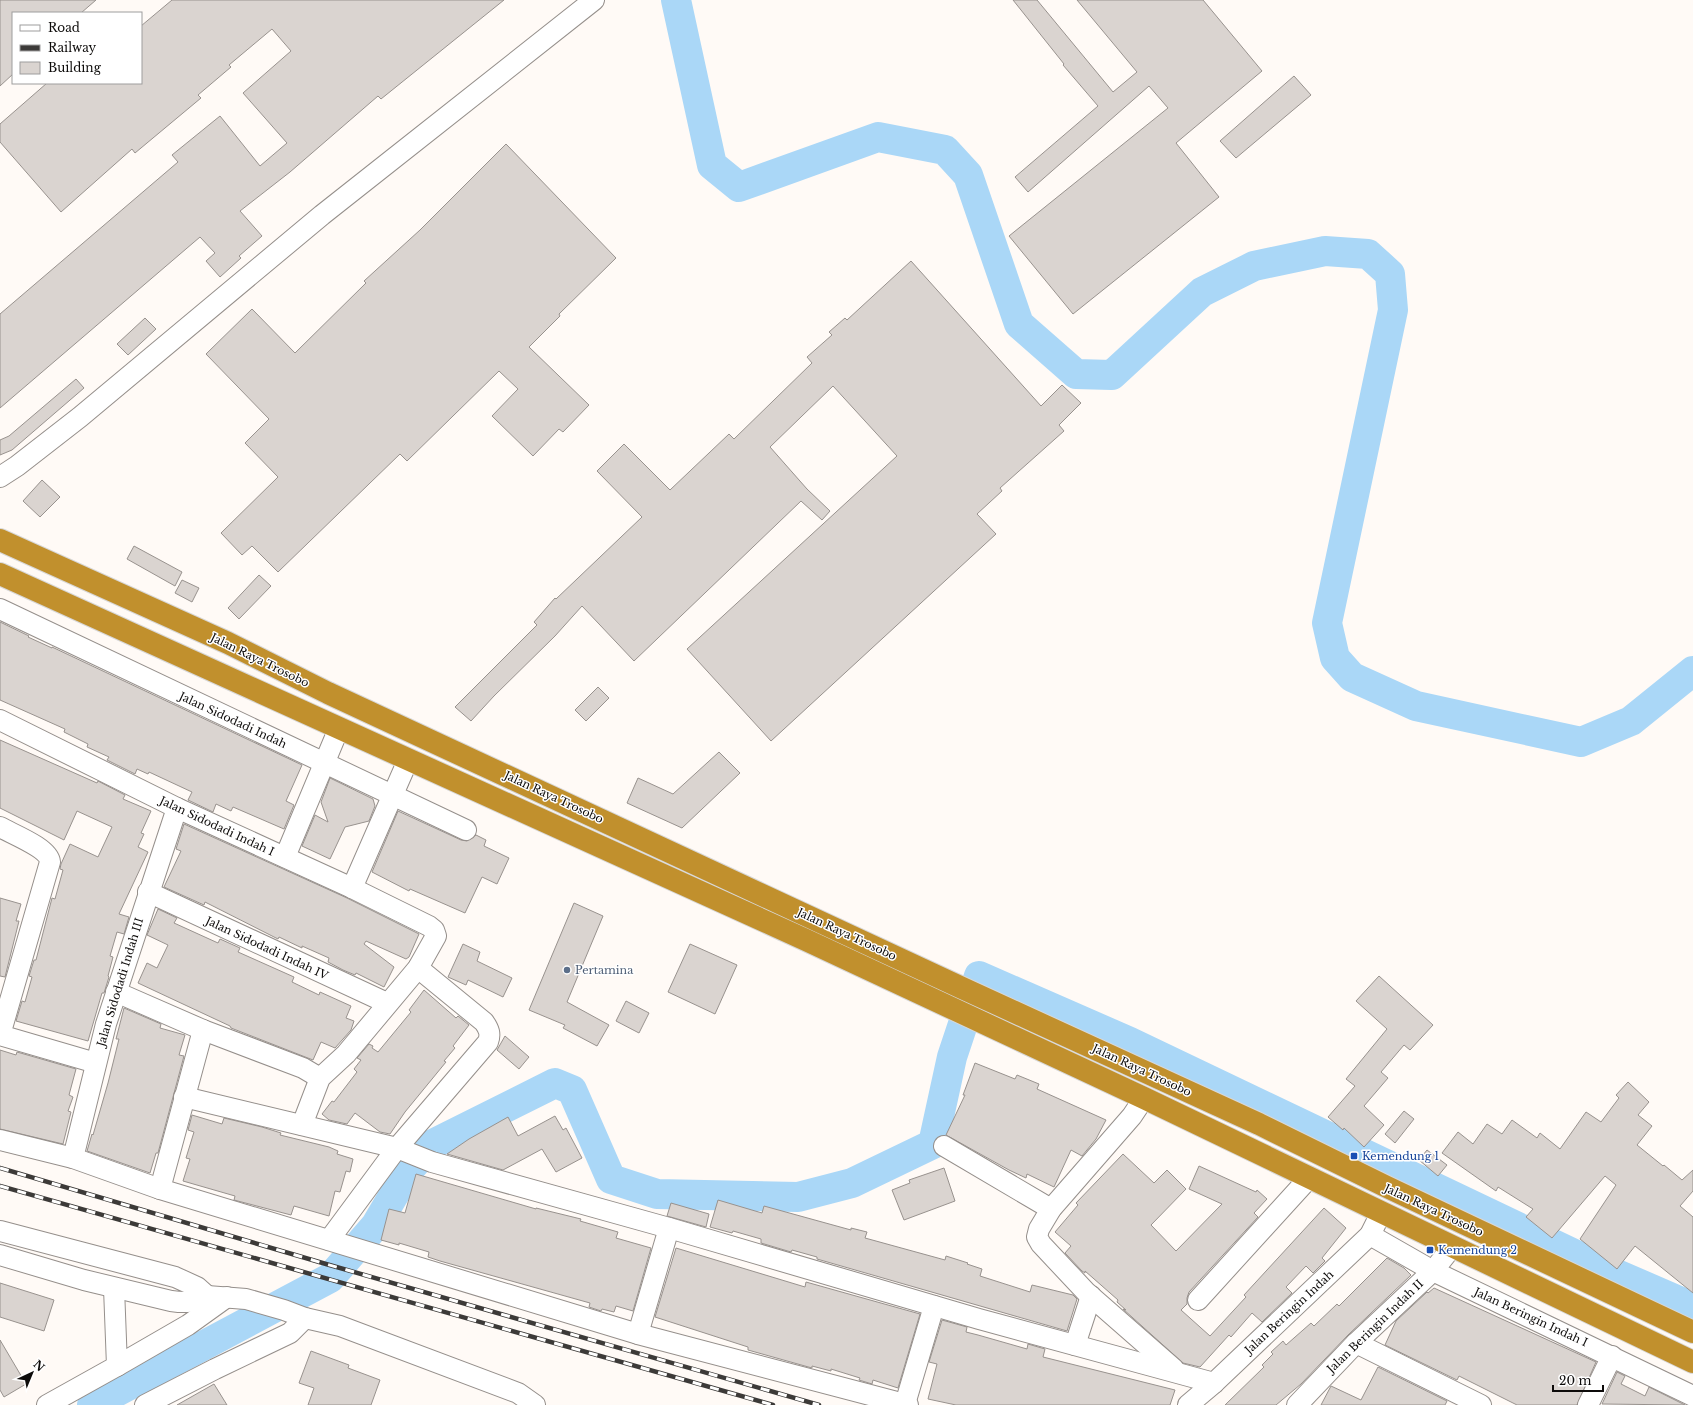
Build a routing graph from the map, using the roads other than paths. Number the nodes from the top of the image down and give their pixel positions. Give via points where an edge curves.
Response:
1 (594, 0) edge
2 (0, 476) edge
3 (0, 540) edge
4 (0, 574) edge
5 (0, 609) edge
6 (0, 720) edge
7 (339, 728) junction
8 (408, 760) junction
9 (323, 762) junction
10 (393, 794) junction
11 (177, 808) junction
12 (0, 827) edge
13 (466, 830) dead end
14 (285, 857) junction
15 (352, 888) junction
16 (148, 892) junction
17 (418, 968) junction
18 (116, 992) junction
19 (387, 1003) junction
20 (203, 1030) junction
21 (0, 1035) edge
22 (96, 1063) junction
23 (320, 1078) junction
24 (184, 1097) junction
25 (1144, 1098) junction
26 (302, 1125) junction
27 (0, 1140) edge
28 (944, 1146) dead end
29 (415, 1155) junction
30 (73, 1158) junction
31 (1309, 1178) junction
32 (160, 1189) junction
33 (1051, 1209) junction
34 (1381, 1212) junction
35 (669, 1228) junction
36 (0, 1231) edge
37 (1370, 1235) junction
38 (329, 1240) junction
39 (1452, 1247) junction
40 (0, 1255) edge
41 (142, 1269) junction
42 (1433, 1271) junction
43 (114, 1288) junction
44 (138, 1294) junction
45 (207, 1296) junction
46 (1091, 1296) junction
47 (237, 1298) junction
48 (1198, 1300) dead end
49 (934, 1306) junction
50 (305, 1318) junction
51 (1690, 1325) edge
52 (638, 1334) junction
53 (1356, 1343) junction
54 (1075, 1344) junction
55 (1612, 1356) junction
56 (1693, 1362) edge
57 (117, 1366) junction
58 (1177, 1372) junction
59 (1214, 1383) junction
60 (1693, 1396) edge
61 (530, 1403) edge
62 (907, 1404) edge
63 (47, 1405) edge
64 (145, 1405) edge
65 (1188, 1405) edge
66 (1297, 1405) edge
67 (1481, 1405) edge
68 (1588, 1405) edge

1 - 2 street via 322,215 80,417 18,466
3 - 51 highway, Jalan Raya Trosobo via 228,643 328,694 1259,1124 1387,1188
4 - 7 highway, Jalan Raya Trosobo
5 - 9 street, Jalan Sidodadi Indah
6 - 11 street, Jalan Sidodadi Indah I
7 - 8 highway, Jalan Raya Trosobo
7 - 9 street
8 - 10 street
8 - 25 highway, Jalan Raya Trosobo via 806,940
9 - 10 street, Jalan Sidodadi Indah
9 - 14 street
10 - 13 street, Jalan Sidodadi Indah
10 - 15 street
11 - 14 street, Jalan Sidodadi Indah I
11 - 16 street, Jalan Sidodadi Indah III
12 - 21 street via 41,849 48,855 50,862
14 - 15 street, Jalan Sidodadi Indah I
15 - 17 street, Jalan Sidodadi Indah I via 434,930 436,936
16 - 18 street, Jalan Sidodadi Indah III
16 - 19 street, Jalan Sidodadi Indah IV
17 - 19 street
17 - 29 street via 484,1022 490,1037
18 - 20 street
18 - 22 street, Jalan Sidodadi Indah III
19 - 23 street via 346,1054
20 - 23 street via 303,1068
20 - 24 street
21 - 22 street
22 - 30 street, Jalan Sidodadi Indah III
23 - 26 street
24 - 26 street
24 - 32 street
25 - 31 highway, Jalan Raya Trosobo
25 - 33 street via 1132,1116
26 - 29 street
27 - 30 street
28 - 33 street
29 - 35 street
29 - 38 street
30 - 32 street
31 - 34 highway, Jalan Raya Trosobo
31 - 48 street
32 - 38 street
33 - 46 street via 1039,1229 1038,1237 1041,1244
34 - 37 street, Jalan Beringin Indah
34 - 39 highway, Jalan Raya Trosobo
35 - 49 street
35 - 52 street
36 - 41 street
37 - 42 street, Jalan Beringin Indah I
37 - 59 street, Jalan Beringin Indah
38 - 52 street
39 - 42 street, Jalan Beringin Indah II
39 - 56 highway, Jalan Raya Trosobo
40 - 43 street
41 - 44 street
41 - 45 street via 175,1277
42 - 53 street, Jalan Beringin Indah II
42 - 55 street, Jalan Beringin Indah I
43 - 44 street
43 - 57 street
44 - 45 street via 184,1302 196,1302
45 - 47 street
46 - 54 street
46 - 58 street
47 - 50 street
47 - 57 street
49 - 54 street
49 - 62 street
50 - 61 street via 347,1329 518,1393
50 - 64 street via 290,1334
52 - 62 street
53 - 66 street, Jalan Beringin Indah II
53 - 67 street
54 - 58 street
55 - 60 street, Jalan Beringin Indah I
55 - 68 street
57 - 63 street
58 - 59 street
59 - 65 street, Jalan Beringin Indah

